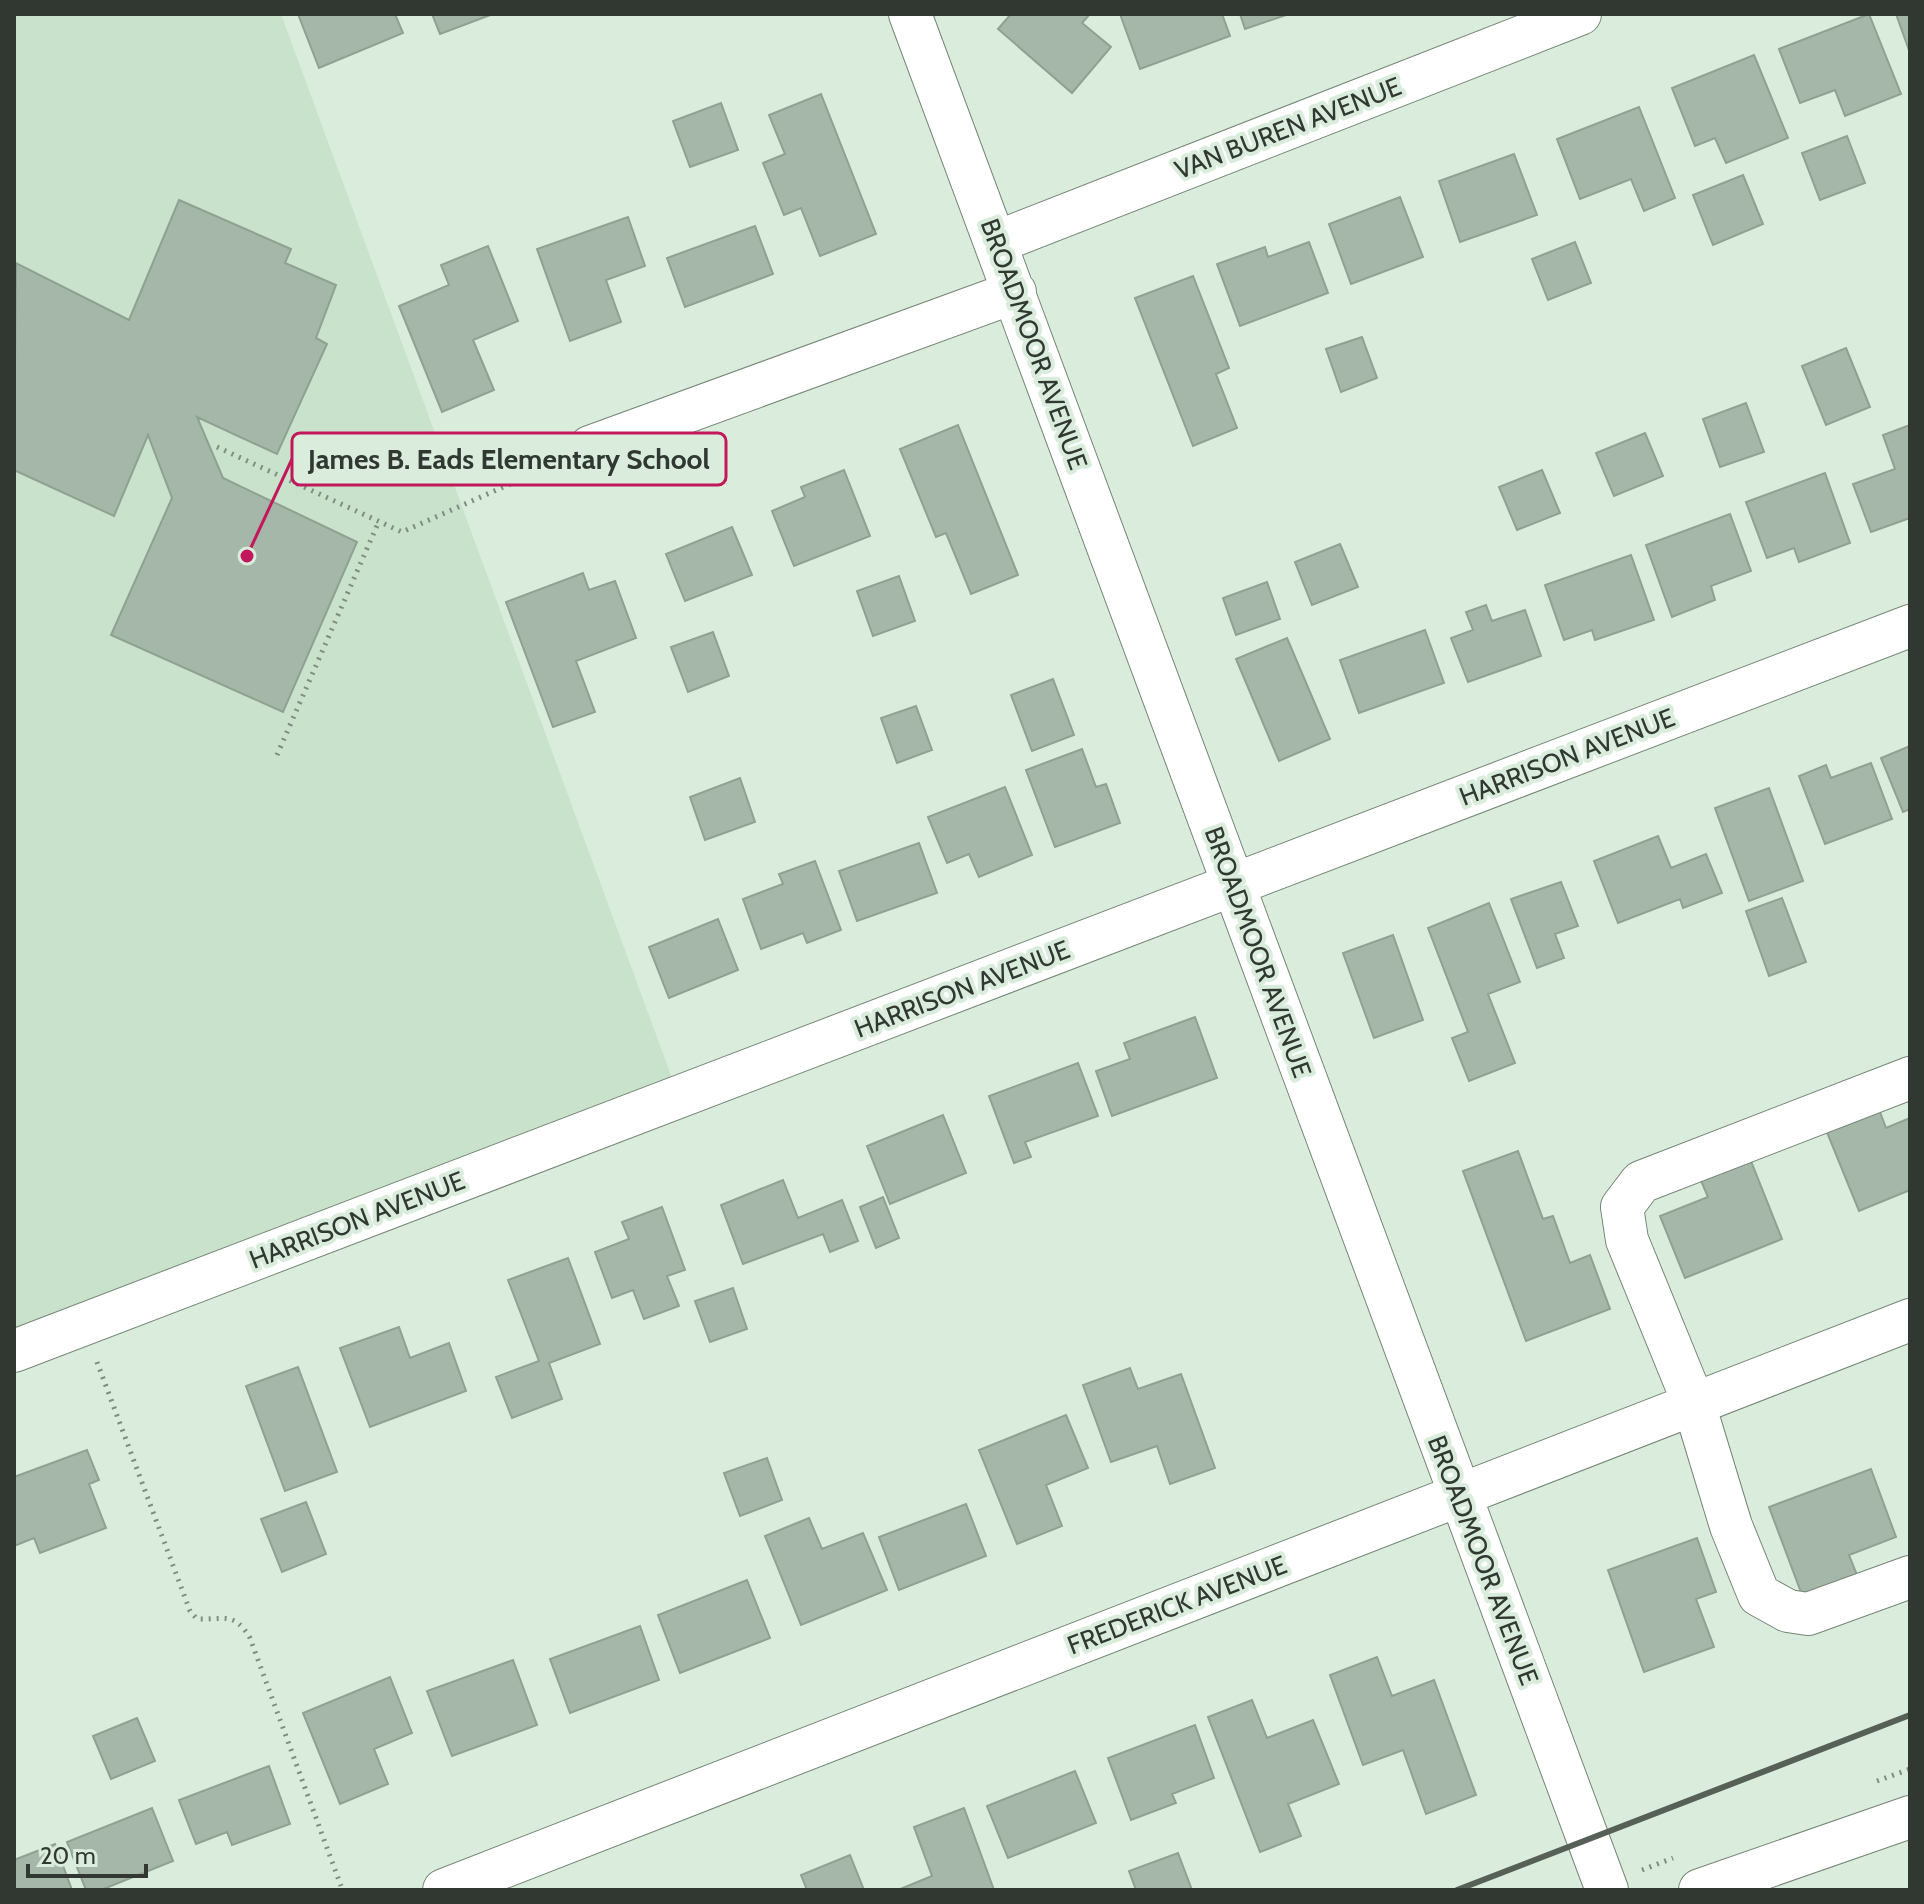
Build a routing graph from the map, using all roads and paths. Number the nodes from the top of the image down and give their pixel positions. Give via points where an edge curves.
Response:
1 (910, 14) edge
2 (1580, 14) edge
3 (997, 242) junction
4 (1015, 292) junction
5 (217, 447) dead end
6 (590, 447) joint
7 (379, 521) junction
8 (1910, 626) edge
9 (277, 755) dead end
10 (1234, 885) junction
11 (1910, 1078) edge
12 (1910, 1320) edge
13 (14, 1351) edge
14 (96, 1359) dead end
15 (1694, 1404) junction
16 (1458, 1496) junction
17 (1910, 1577) edge
18 (1906, 1830) edge
19 (341, 1886) dead end
20 (444, 1890) edge
21 (1607, 1890) edge
22 (1700, 1890) edge

1 - 3 street, BROADMOOR AVENUE
2 - 3 street, VAN BUREN AVENUE
3 - 4 street, BROADMOOR AVENUE
4 - 6 street
4 - 10 street, BROADMOOR AVENUE
5 - 7 path
6 - 7 path via 402,532
7 - 9 path
8 - 10 street, HARRISON AVENUE
10 - 13 street, HARRISON AVENUE
10 - 16 street, BROADMOOR AVENUE
11 - 15 street via 1641,1182 1622,1207 1627,1240
12 - 15 street, FREDERICK AVENUE
14 - 19 path via 190,1611 197,1619 240,1622 250,1638
15 - 16 street, FREDERICK AVENUE
15 - 17 street via 1731,1526 1759,1595 1770,1604 1808,1614
16 - 20 street, FREDERICK AVENUE
16 - 21 street, BROADMOOR AVENUE
18 - 22 street

